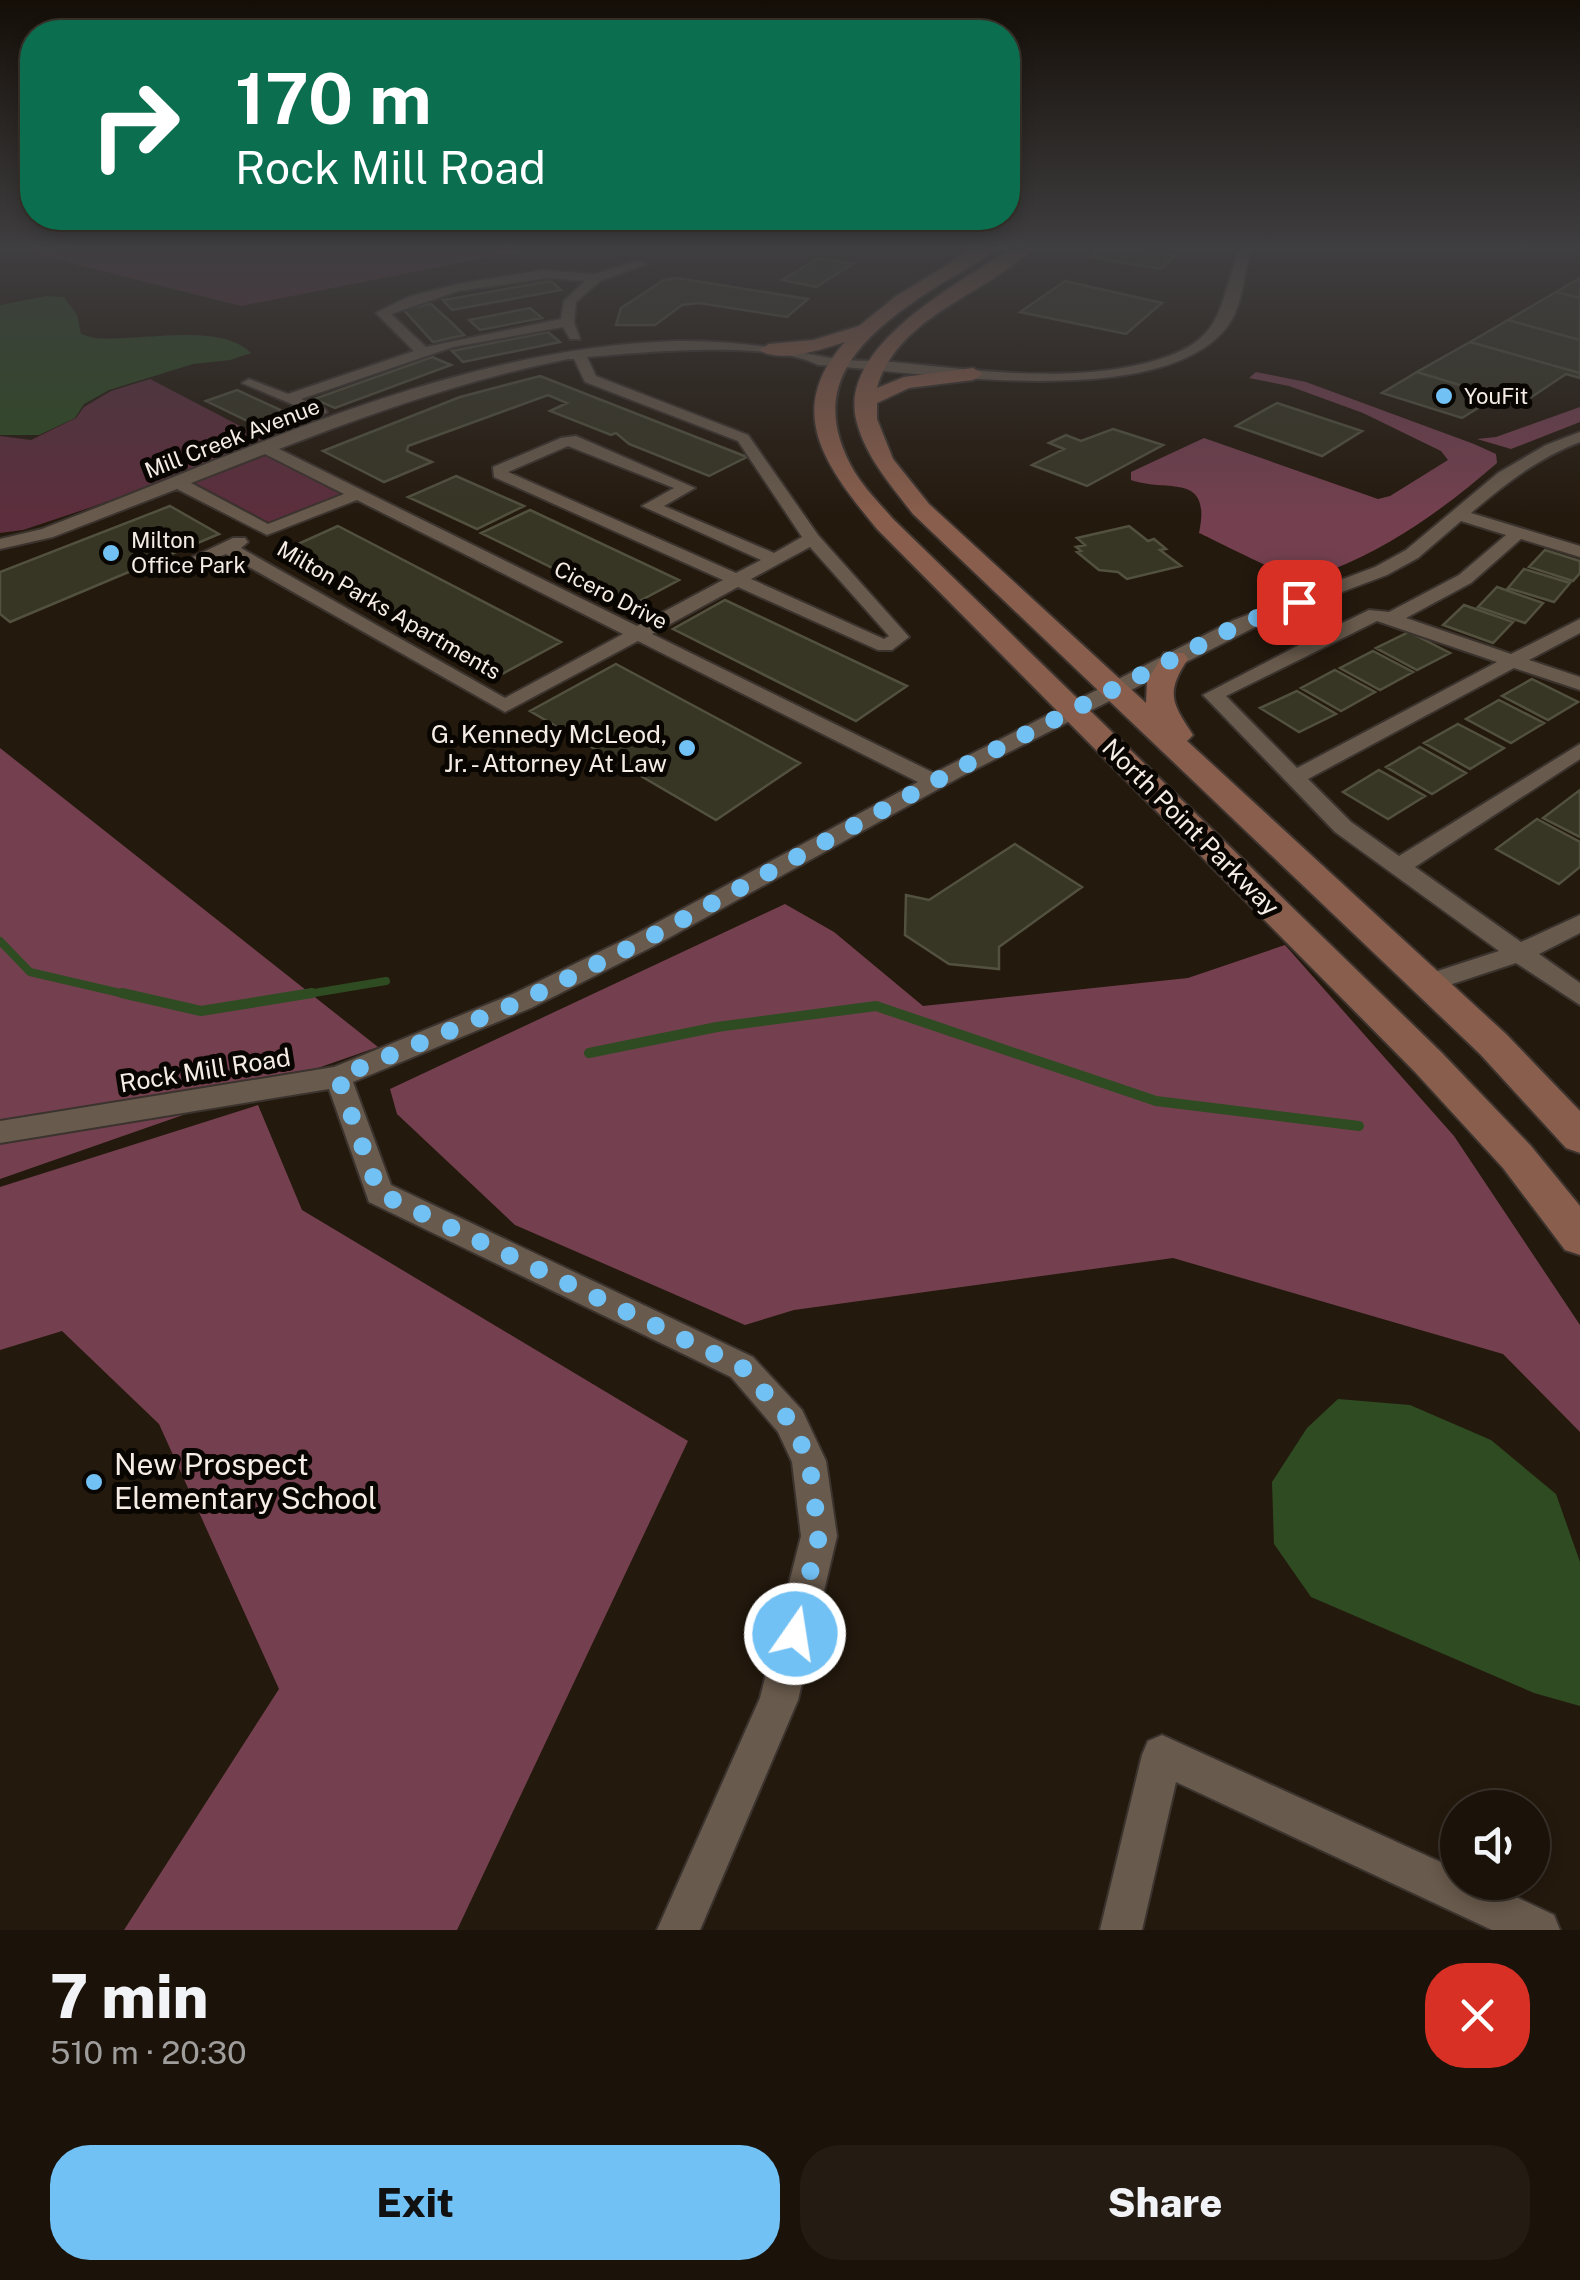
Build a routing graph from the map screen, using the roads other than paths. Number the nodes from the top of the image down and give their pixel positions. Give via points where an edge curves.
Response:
1 (408, 337) edge
2 (492, 337) edge
3 (574, 337) edge
4 (841, 337) edge
5 (856, 337) edge
6 (1210, 337) edge
7 (895, 338) joint
8 (658, 348) junction
9 (768, 350) junction
10 (422, 351) junction
11 (582, 354) junction
12 (747, 357) joint
13 (874, 366) junction
14 (828, 370) junction
15 (973, 374) junction
16 (249, 383) dead end
17 (288, 399) junction
18 (866, 401) junction
19 (320, 412) dead end
20 (1580, 437) edge
21 (267, 449) junction
22 (179, 483) junction
23 (356, 494) junction
24 (1460, 514) junction
25 (267, 530) junction
26 (1518, 533) junction
27 (812, 539) junction
28 (0, 544) edge
29 (227, 547) junction
30 (1580, 552) edge
31 (772, 558) junction
32 (183, 566) dead end
33 (735, 579) junction
34 (1271, 612) junction
35 (1390, 619) junction
36 (1580, 625) edge
37 (637, 634) junction
38 (1322, 641) junction
39 (1174, 659) junction
40 (1510, 661) junction
41 (1580, 684) edge
42 (1115, 690) junction
43 (1074, 712) junction
44 (1580, 750) edge
45 (1200, 770) junction
46 (1293, 778) junction
47 (935, 782) junction
48 (1400, 866) junction
49 (1580, 924) edge
50 (1522, 952) junction
51 (1428, 983) junction
52 (1580, 996) edge
53 (1372, 1005) junction
54 (338, 1077) junction
55 (0, 1132) edge
56 (1580, 1137) edge
57 (1580, 1236) edge
58 (678, 1930) edge
59 (1121, 1930) edge
60 (1539, 1930) edge

1 - 10 street
2 - 10 street
3 - 11 street
4 - 9 street
5 - 14 street
6 - 15 street, Mill Creek Avenue via 1109,373
7 - 13 street, North Point Parkway
7 - 15 street via 920,356
8 - 9 street, Mill Creek Avenue
8 - 11 street, Mill Creek Avenue
8 - 12 street, Mill Creek Avenue
9 - 14 street, Mill Creek Avenue via 807,355
10 - 17 street
11 - 21 street, Mill Creek Avenue via 462,378
11 - 27 street via 590,379 743,438
12 - 14 street via 801,372
13 - 14 street, Mill Creek Avenue
13 - 15 street, Mill Creek Avenue
13 - 18 street, North Point Parkway
14 - 43 street, North Point Parkway via 824,419 830,446 859,497
15 - 18 street via 904,383
16 - 17 street
17 - 19 street
18 - 42 street, North Point Parkway via 876,451 903,490
20 - 24 street, Rock Mill Road via 1504,476
21 - 22 street, Mill Creek Avenue
21 - 23 street, Cicero Drive
22 - 25 street
22 - 28 street, Mill Creek Avenue
23 - 25 street
23 - 37 street, Cicero Drive
24 - 26 street
24 - 34 street, Rock Mill Road via 1381,571
25 - 29 street
26 - 30 street
26 - 35 street via 1465,578
27 - 31 street, Milton Parks Apartments
27 - 33 street via 900,637 885,646
29 - 32 street
29 - 37 street, Milton Parks Apartments via 506,706
31 - 33 street, Milton Parks Apartments
31 - 33 street via 650,506 688,488 576,441 499,470
33 - 37 street, Milton Parks Apartments
34 - 38 street
34 - 39 street, Rock Mill Road
35 - 38 street via 1376,614
35 - 40 street
36 - 40 street
37 - 47 street, Cicero Drive
38 - 46 street via 1213,695
39 - 42 street, Rock Mill Road
39 - 45 street via 1156,692
40 - 41 street
40 - 46 street
42 - 43 street, Rock Mill Road
42 - 45 street, North Point Parkway
43 - 47 street, Rock Mill Road
43 - 53 street, North Point Parkway
44 - 48 street
45 - 51 street, North Point Parkway
46 - 48 street via 1343,827
47 - 54 street, Rock Mill Road via 522,1001
48 - 50 street
49 - 50 street
50 - 51 street
50 - 52 street
51 - 53 street
51 - 56 street, North Point Parkway
53 - 57 street, North Point Parkway via 1517,1157
54 - 55 street, Rock Mill Road
54 - 58 street via 379,1193 742,1367 790,1421 809,1460 819,1536 779,1700
59 - 60 street via 1162,1754

